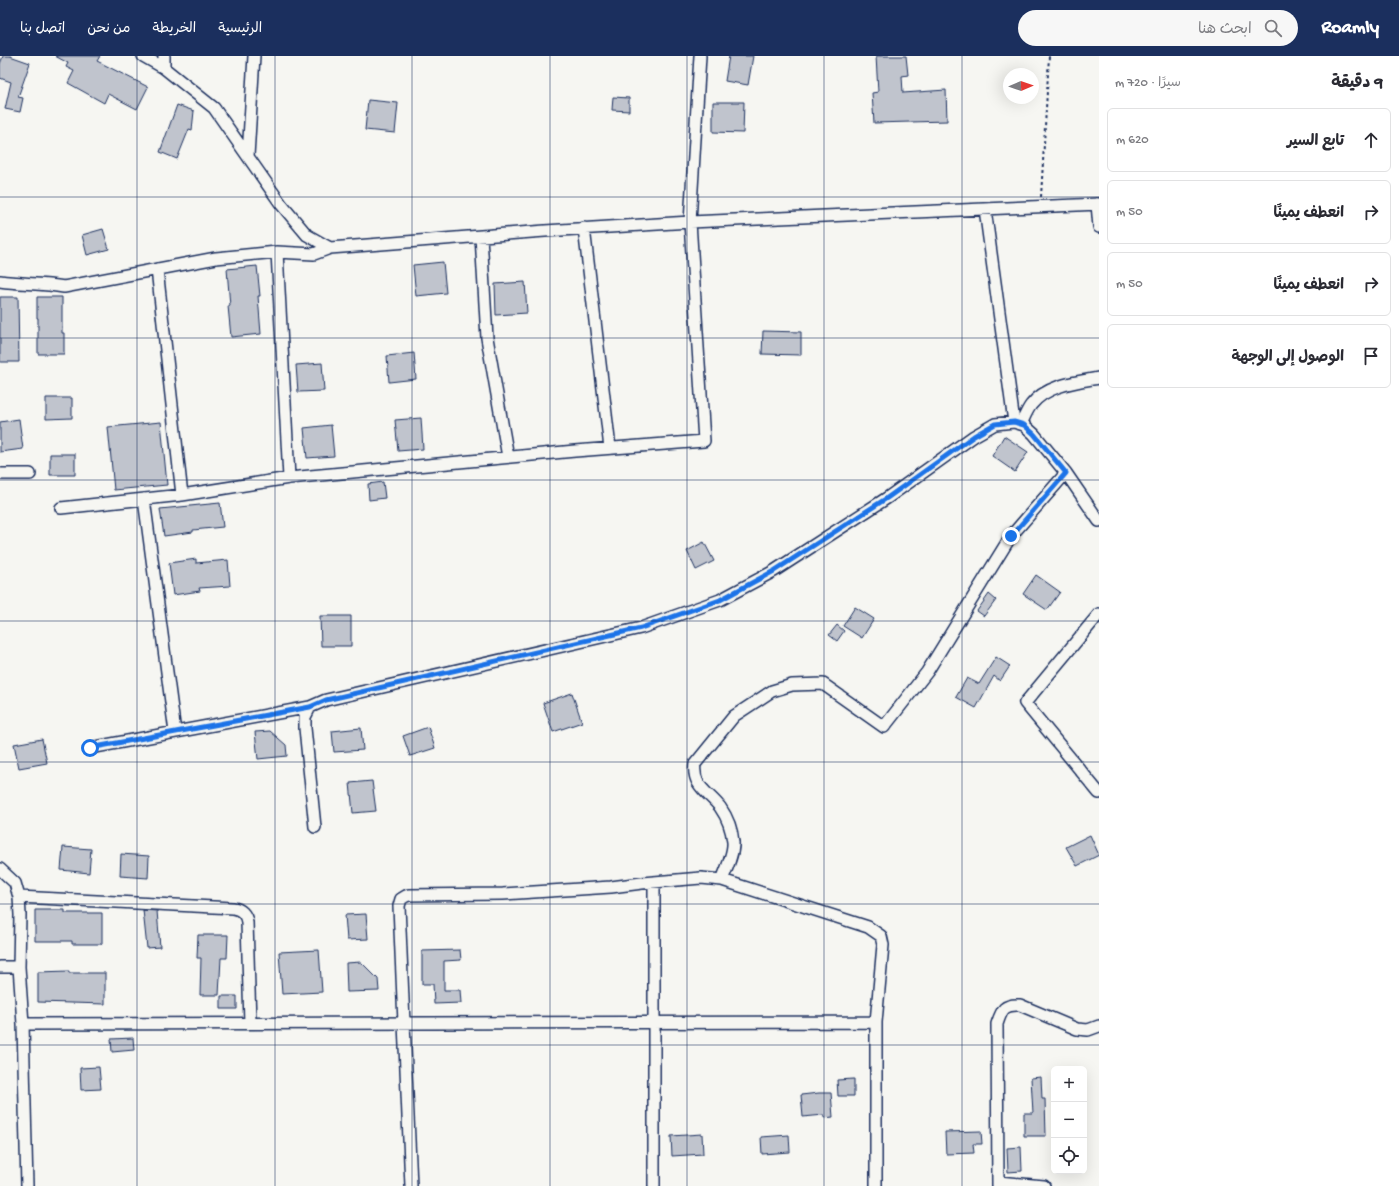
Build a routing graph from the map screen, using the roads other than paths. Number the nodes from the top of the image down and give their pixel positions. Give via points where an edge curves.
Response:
1 (143, 56) edge
2 (164, 56) edge
3 (254, 56) edge
4 (700, 56) edge
5 (164, 68) junction
6 (248, 156) junction
7 (1098, 204) edge
8 (985, 209) junction
9 (690, 222) junction
10 (1099, 227) edge
11 (584, 228) junction
12 (481, 236) junction
13 (330, 248) junction
14 (277, 252) junction
15 (157, 269) junction
16 (0, 281) edge
17 (1099, 378) edge
18 (1018, 423) junction
19 (610, 448) junction
20 (508, 457) junction
21 (1066, 473) junction
22 (0, 474) edge
23 (30, 474) dead end
24 (289, 478) junction
25 (182, 495) junction
26 (144, 499) junction
27 (61, 508) dead end
28 (1099, 521) edge
29 (1099, 614) edge
30 (310, 707) junction
31 (175, 732) junction
32 (90, 748) dead end
33 (1099, 793) edge
34 (315, 827) dead end
35 (0, 870) edge
36 (722, 880) junction
37 (654, 882) junction
38 (19, 897) junction
39 (0, 967) edge
40 (19, 967) junction
41 (876, 1022) junction
42 (250, 1023) junction
43 (404, 1023) junction
44 (654, 1023) junction
45 (24, 1024) junction
46 (1099, 1026) edge
47 (998, 1184) edge
48 (26, 1186) edge
49 (411, 1186) edge
50 (654, 1186) edge
51 (876, 1186) edge
52 (1044, 1186) edge

1 - 5 street
2 - 5 street
3 - 6 street
4 - 9 street
5 - 6 street via 214,108
6 - 13 street via 281,204 307,235
7 - 8 street
7 - 10 street
8 - 9 street
8 - 18 street
9 - 11 street
9 - 19 street via 704,441
11 - 12 street
11 - 19 street
12 - 13 street
12 - 20 street via 487,338
13 - 14 street via 314,254
14 - 15 street via 216,258
14 - 24 street
15 - 16 street via 64,287 44,283
15 - 25 street
17 - 18 street via 1064,385 1044,393
18 - 21 street via 1034,434
18 - 30 street via 995,424 974,436 887,498 774,571 720,600 641,628 326,700
19 - 20 street
20 - 24 street
21 - 28 street
21 - 36 street via 1011,536 927,672 884,727 822,684 792,685 772,691 734,716 695,764 694,771 700,788 721,808 729,824 733,843
22 - 23 street
24 - 25 street
25 - 26 street
26 - 27 street
26 - 31 street
29 - 33 street via 1025,703
30 - 31 street
30 - 34 street via 305,717 305,728
31 - 32 street
35 - 38 street via 15,883
36 - 37 street via 701,878
36 - 41 street via 876,931 881,936 883,945
37 - 43 street via 611,888 511,894 403,897 399,906
37 - 44 street
38 - 40 street
38 - 42 street via 240,910 247,922
39 - 40 street
40 - 45 street
41 - 44 street
41 - 51 street
42 - 43 street
42 - 45 street
43 - 44 street
43 - 49 street
44 - 50 street
45 - 48 street
46 - 47 street via 1088,1030 1077,1029 1020,1005 1011,1004 1000,1013 997,1024
47 - 52 street

